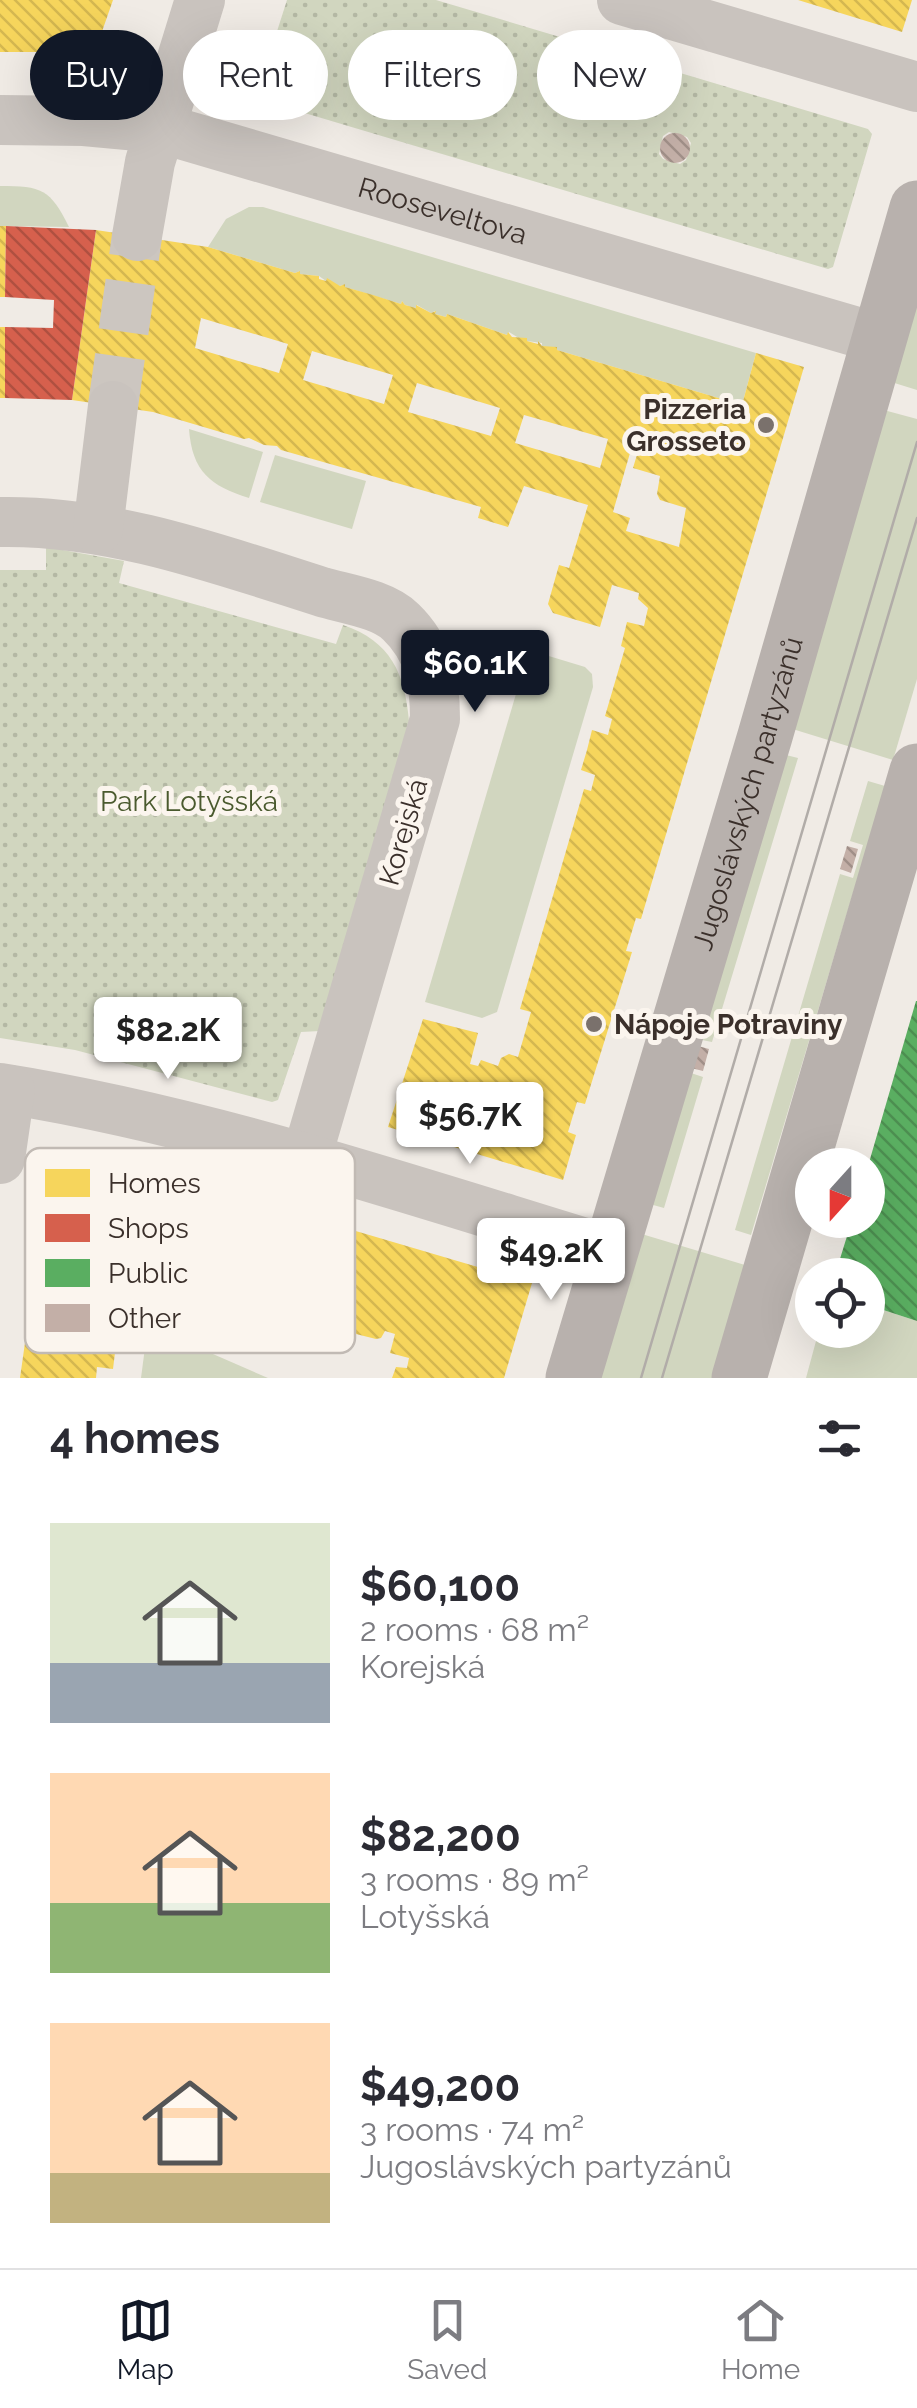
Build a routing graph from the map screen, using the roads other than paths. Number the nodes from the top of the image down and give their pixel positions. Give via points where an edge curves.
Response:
1 (200, 0) edge
2 (622, 0) edge
3 (917, 87) edge
4 (0, 120) edge
5 (160, 128) junction
6 (917, 208) edge
7 (137, 236) tunnel mouth
8 (881, 340) junction
9 (113, 406) tunnel mouth
10 (0, 522) edge
11 (98, 529) junction
12 (917, 770) edge
13 (5, 1089) edge
14 (263, 1148) edge
15 (309, 1148) edge
16 (0, 1159) edge
17 (355, 1174) edge
18 (610, 1251) junction
19 (573, 1378) edge
20 (739, 1378) edge

1 - 5 street
2 - 3 street
4 - 5 street, Rooseveltova
5 - 7 street
5 - 8 street, Rooseveltova
6 - 8 main road, Jugoslávských partyzánů
8 - 18 main road, Jugoslávských partyzánů
9 - 11 street
10 - 11 street, Korejská
11 - 15 street, Korejská via 391,614 424,651 435,686 435,720
12 - 20 main road
13 - 14 street
13 - 16 street
17 - 18 street
18 - 19 main road, Jugoslávských partyzánů

